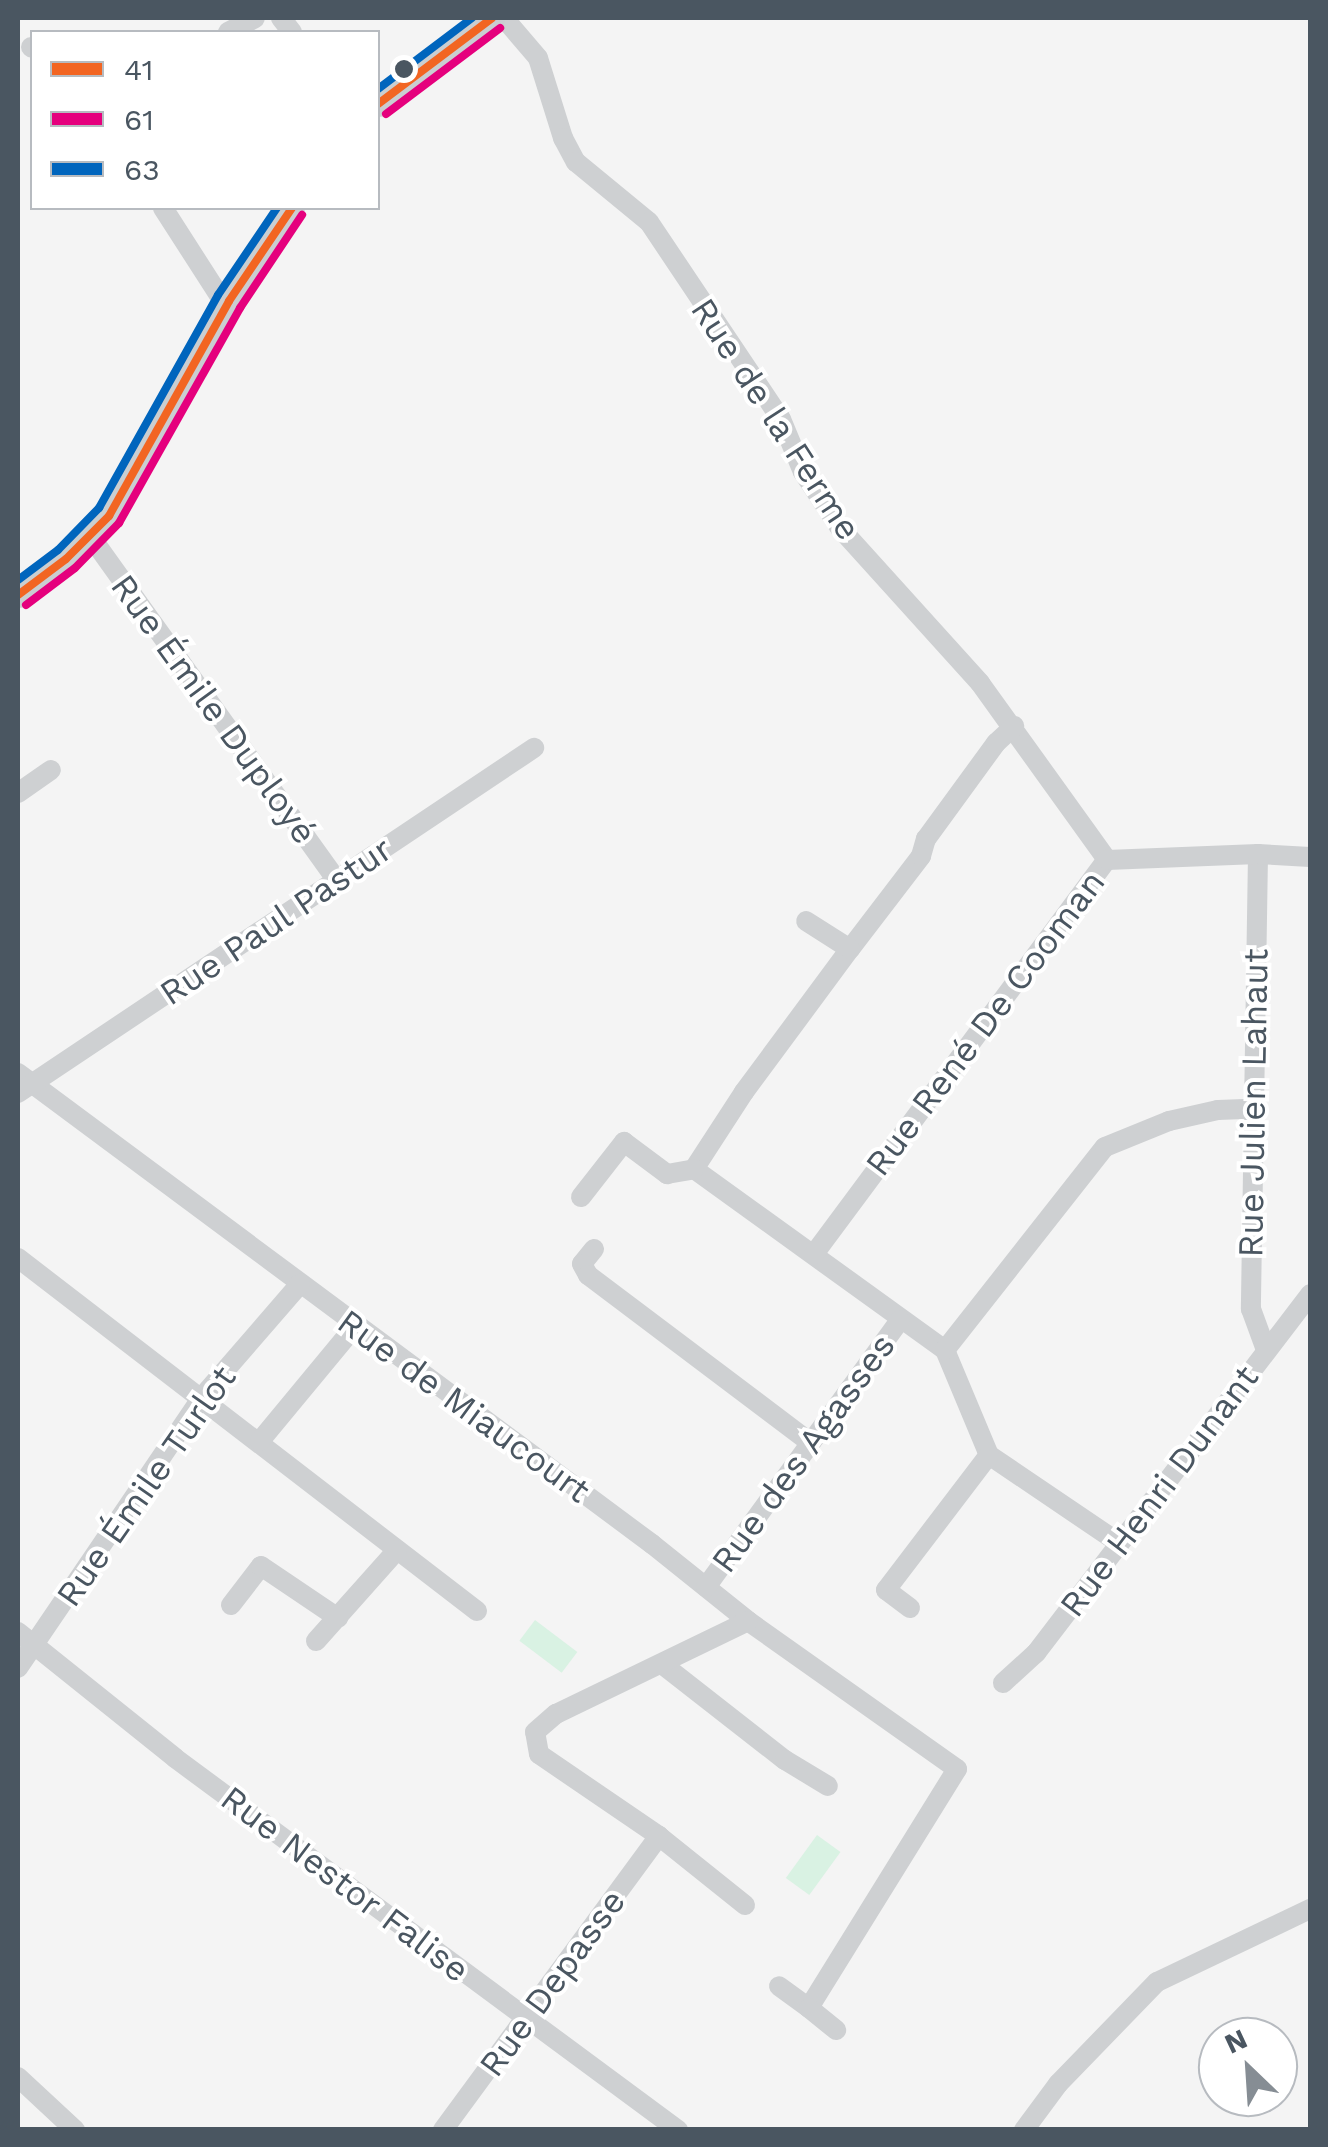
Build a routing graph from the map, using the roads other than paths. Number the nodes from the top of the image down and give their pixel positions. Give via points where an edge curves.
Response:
1 (255, 18) edge
2 (492, 18) edge
3 (504, 18) edge
4 (232, 30) edge
5 (380, 102) edge
6 (164, 210) edge
7 (291, 210) edge
8 (226, 306) junction
9 (91, 537) junction
10 (18, 594) edge
11 (1014, 726) junction
12 (534, 748) dead end
13 (51, 770) dead end
14 (18, 793) edge
15 (1258, 854) junction
16 (1310, 857) edge
17 (1107, 860) junction
18 (337, 881) junction
19 (806, 921) dead end
20 (850, 949) junction
21 (22, 1083) edge
22 (1251, 1110) junction
23 (694, 1169) junction
24 (580, 1197) dead end
25 (594, 1250) dead end
26 (814, 1254) junction
27 (18, 1258) edge
28 (300, 1284) junction
29 (1310, 1294) edge
30 (900, 1320) junction
31 (356, 1326) junction
32 (945, 1350) junction
33 (1266, 1350) junction
34 (202, 1398) junction
35 (260, 1441) junction
36 (810, 1444) junction
37 (988, 1455) junction
38 (1119, 1543) junction
39 (398, 1550) junction
40 (706, 1586) junction
41 (232, 1605) dead end
42 (910, 1608) dead end
43 (478, 1611) dead end
44 (338, 1618) junction
45 (748, 1622) junction
46 (18, 1632) edge
47 (316, 1641) dead end
48 (35, 1645) junction
49 (662, 1664) junction
50 (18, 1668) edge
51 (1003, 1683) dead end
52 (828, 1786) dead end
53 (659, 1836) junction
54 (745, 1905) dead end
55 (1310, 1909) edge
56 (779, 1986) dead end
57 (809, 2008) junction
58 (526, 2020) junction
59 (836, 2030) dead end
60 (18, 2077) edge
61 (75, 2130) edge
62 (443, 2130) edge
63 (678, 2130) edge
64 (1024, 2130) edge

1 - 4 street
2 - 5 main road
3 - 11 street, Rue de la Ferme via 538,58 576,162 648,222 781,419 803,472 840,528
6 - 8 street
7 - 8 main road
8 - 9 main road via 110,516
9 - 10 main road
9 - 18 street, Rue Émile Duployé
11 - 17 street, Rue de la Ferme
11 - 20 street
12 - 18 street, Rue Paul Pastur
13 - 14 street
15 - 16 street, Rue René De Cooman
15 - 17 street, Rue René De Cooman
15 - 22 street, Rue Julien Lahaut
17 - 26 street, Rue René De Cooman
18 - 21 street, Rue Paul Pastur
19 - 20 street
20 - 23 street
21 - 28 street, Rue de Miaucourt
22 - 32 street via 1170,1121 1105,1147
22 - 33 street, Rue Julien Lahaut via 1251,1309
23 - 24 street via 666,1174 624,1142
23 - 26 street
25 - 36 street via 582,1264 588,1275
26 - 30 street
27 - 34 street
28 - 31 street, Rue de Miaucourt
28 - 34 street, Rue Émile Turlot
29 - 33 street, Rue Henri Dunant
30 - 32 street
30 - 36 street, Rue des Agasses
31 - 35 street
31 - 40 street, Rue de Miaucourt
32 - 37 street
33 - 38 street, Rue Henri Dunant
34 - 35 street
34 - 48 street, Rue Émile Turlot
35 - 39 street
36 - 40 street, Rue des Agasses
37 - 38 street
37 - 42 street via 886,1590
38 - 51 street, Rue Henri Dunant via 1036,1653
39 - 43 street
39 - 44 street
40 - 45 street, Rue de Miaucourt
41 - 44 street via 262,1566
44 - 47 street
45 - 49 street
45 - 57 street, Rue de Miaucourt via 957,1769
46 - 48 street, Rue Nestor Falise
48 - 50 street, Rue Émile Turlot
48 - 58 street, Rue Nestor Falise
49 - 52 street
49 - 53 street via 556,1714 535,1732 539,1754
53 - 54 street
53 - 58 street, Rue Depasse
55 - 64 street via 1158,1982 1058,2084
56 - 57 street
57 - 59 street
58 - 62 street, Rue Depasse
58 - 63 street, Rue Nestor Falise
60 - 61 street

